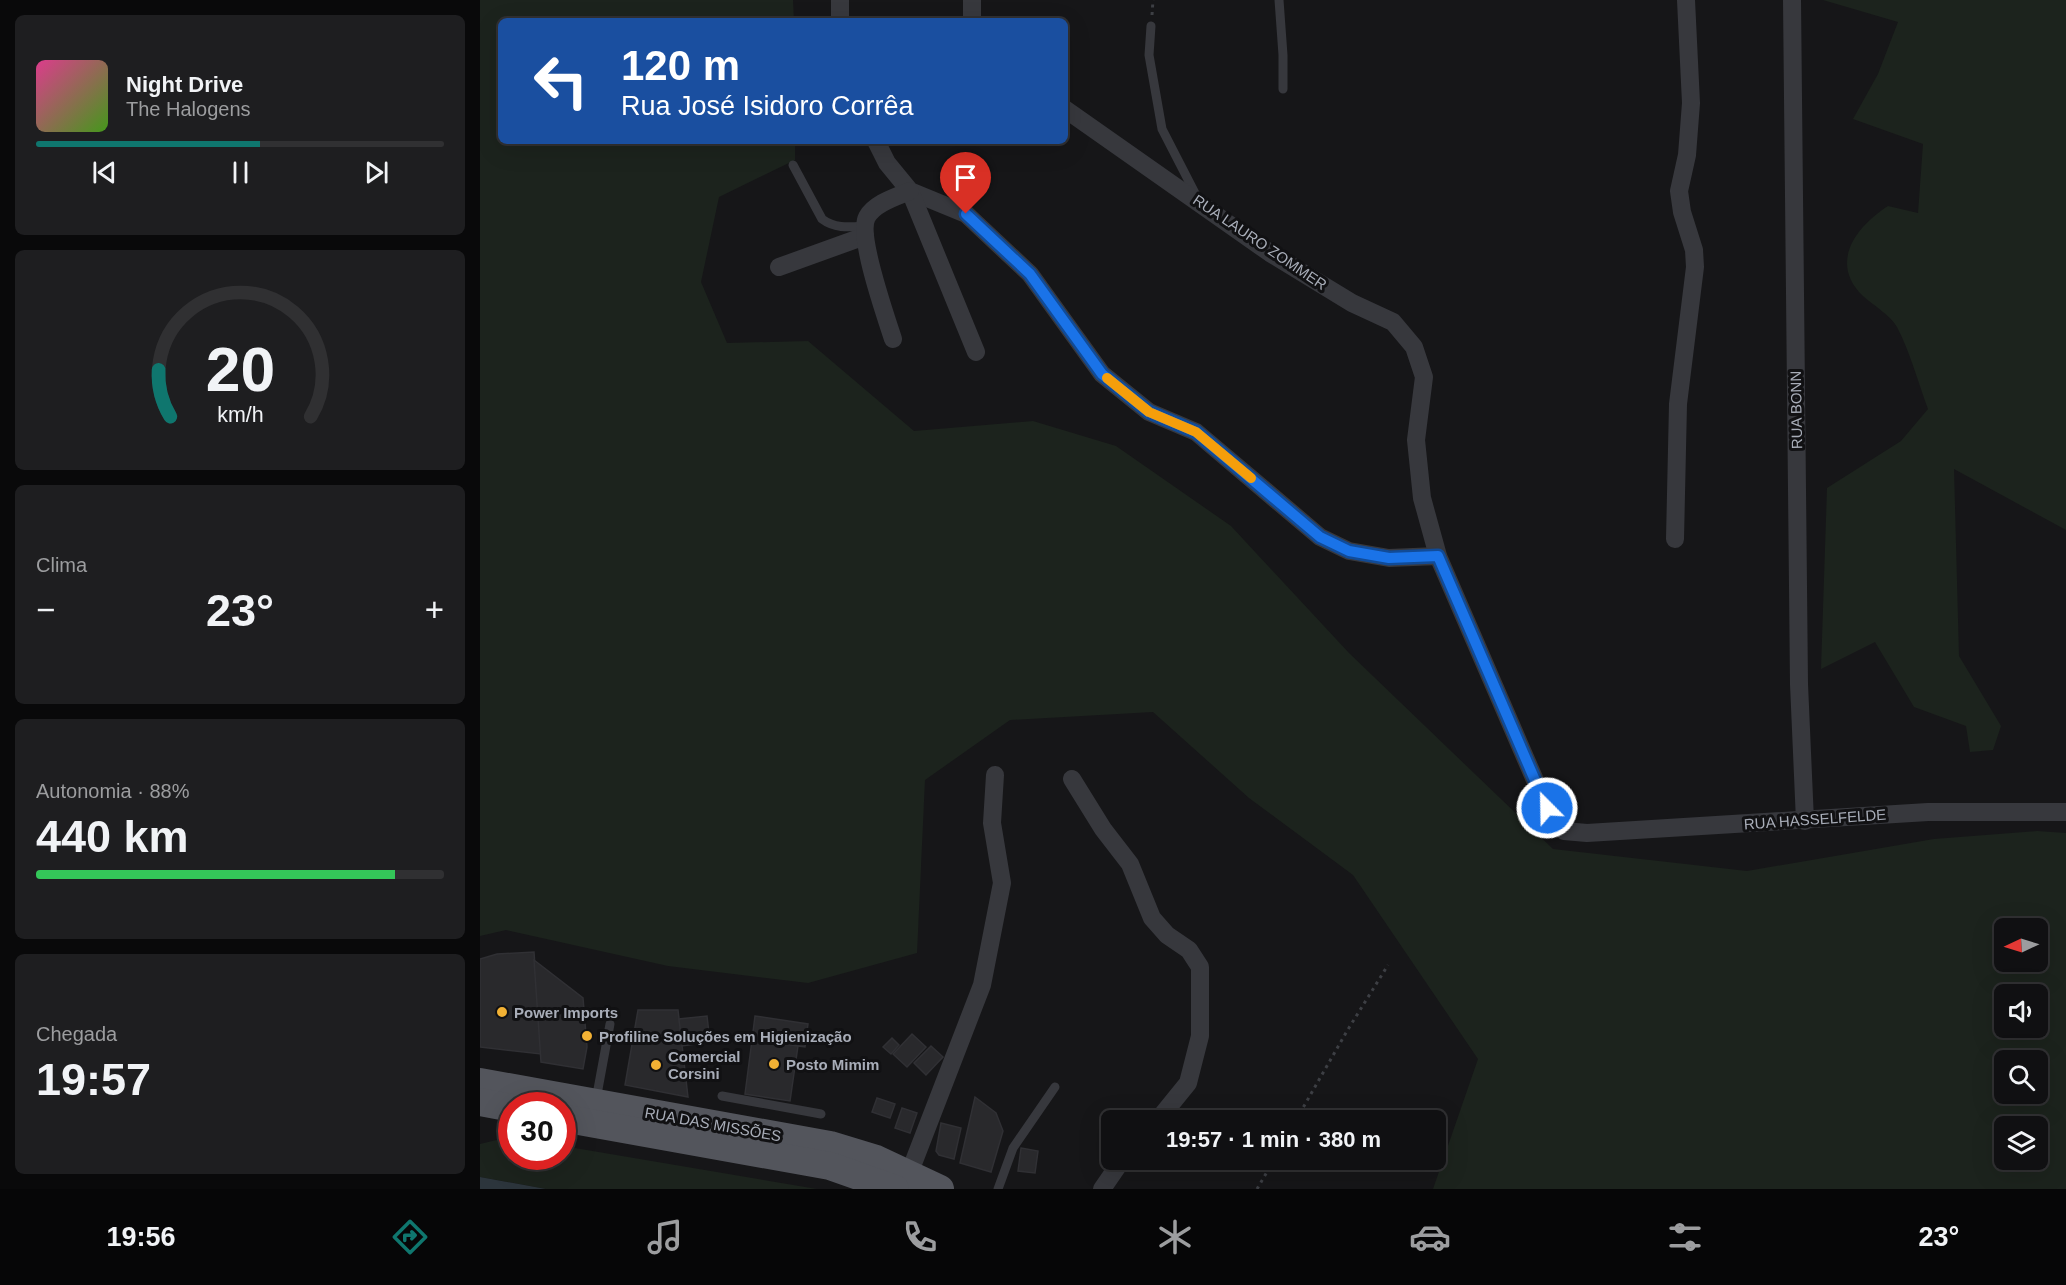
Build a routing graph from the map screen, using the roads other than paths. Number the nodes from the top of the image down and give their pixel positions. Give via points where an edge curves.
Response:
1 (840, 0) edge
2 (972, 0) edge
3 (1279, 0) edge
4 (1686, 0) edge
5 (1792, 0) edge
6 (840, 18) edge
7 (972, 18) edge
8 (1151, 26) dead end
9 (1283, 89) dead end
10 (1068, 111) edge
11 (878, 144) edge
12 (793, 165) dead end
13 (910, 190) junction
14 (1200, 201) junction
15 (865, 231) junction
16 (779, 267) dead end
17 (893, 339) dead end
18 (976, 352) dead end
19 (1675, 539) dead end
20 (1438, 556) junction
21 (995, 775) dead end
22 (1072, 779) dead end
23 (2066, 812) edge
24 (1805, 821) junction
25 (1564, 831) joint
26 (610, 1024) dead end
27 (480, 1082) edge
28 (1054, 1087) dead end
29 (722, 1096) dead end
30 (480, 1102) edge
31 (596, 1103) junction
32 (498, 1105) edge
33 (1166, 1110) edge
34 (821, 1114) dead end
35 (576, 1121) edge
36 (1115, 1170) edge
37 (902, 1182) edge
38 (940, 1189) edge
39 (998, 1189) edge
40 (1102, 1189) edge

1 - 6 street
2 - 7 street
3 - 9 lane
4 - 19 street via 1691,103 1687,155 1679,191 1695,267 1678,404
5 - 24 street, RUA BONN via 1799,684
8 - 14 lane via 1149,56 1162,129
10 - 14 street, RUA LAURO ZOMMER
11 - 13 street via 887,163
12 - 15 lane via 822,219 830,225
13 - 15 street via 883,203 867,218
13 - 18 street
13 - 20 street via 966,214 1030,274 1102,374 1149,412 1196,432 1320,537 1349,551 1389,558
14 - 20 street, RUA LAURO ZOMMER via 1270,253 1352,303 1393,322 1414,346 1424,377 1416,440 1422,498
15 - 16 street
15 - 17 street
20 - 25 street, RUA LAURO ZOMMER via 1547,808
21 - 37 street via 992,823 1002,883 982,985
22 - 33 street via 1130,864 1152,918 1167,935 1189,950 1200,968 1200,1036 1188,1083
23 - 24 street, RUA HASSELFELDE via 1928,812
24 - 25 street, RUA HASSELFELDE
26 - 31 lane
27 - 31 main road, RUA DAS MISSÕES
28 - 39 lane via 1013,1148
29 - 34 lane
30 - 32 main road
31 - 37 main road, RUA DAS MISSÕES via 830,1145 876,1159
35 - 37 main road, RUA DAS MISSÕES
36 - 40 street
37 - 38 main road, RUA DAS MISSÕES

